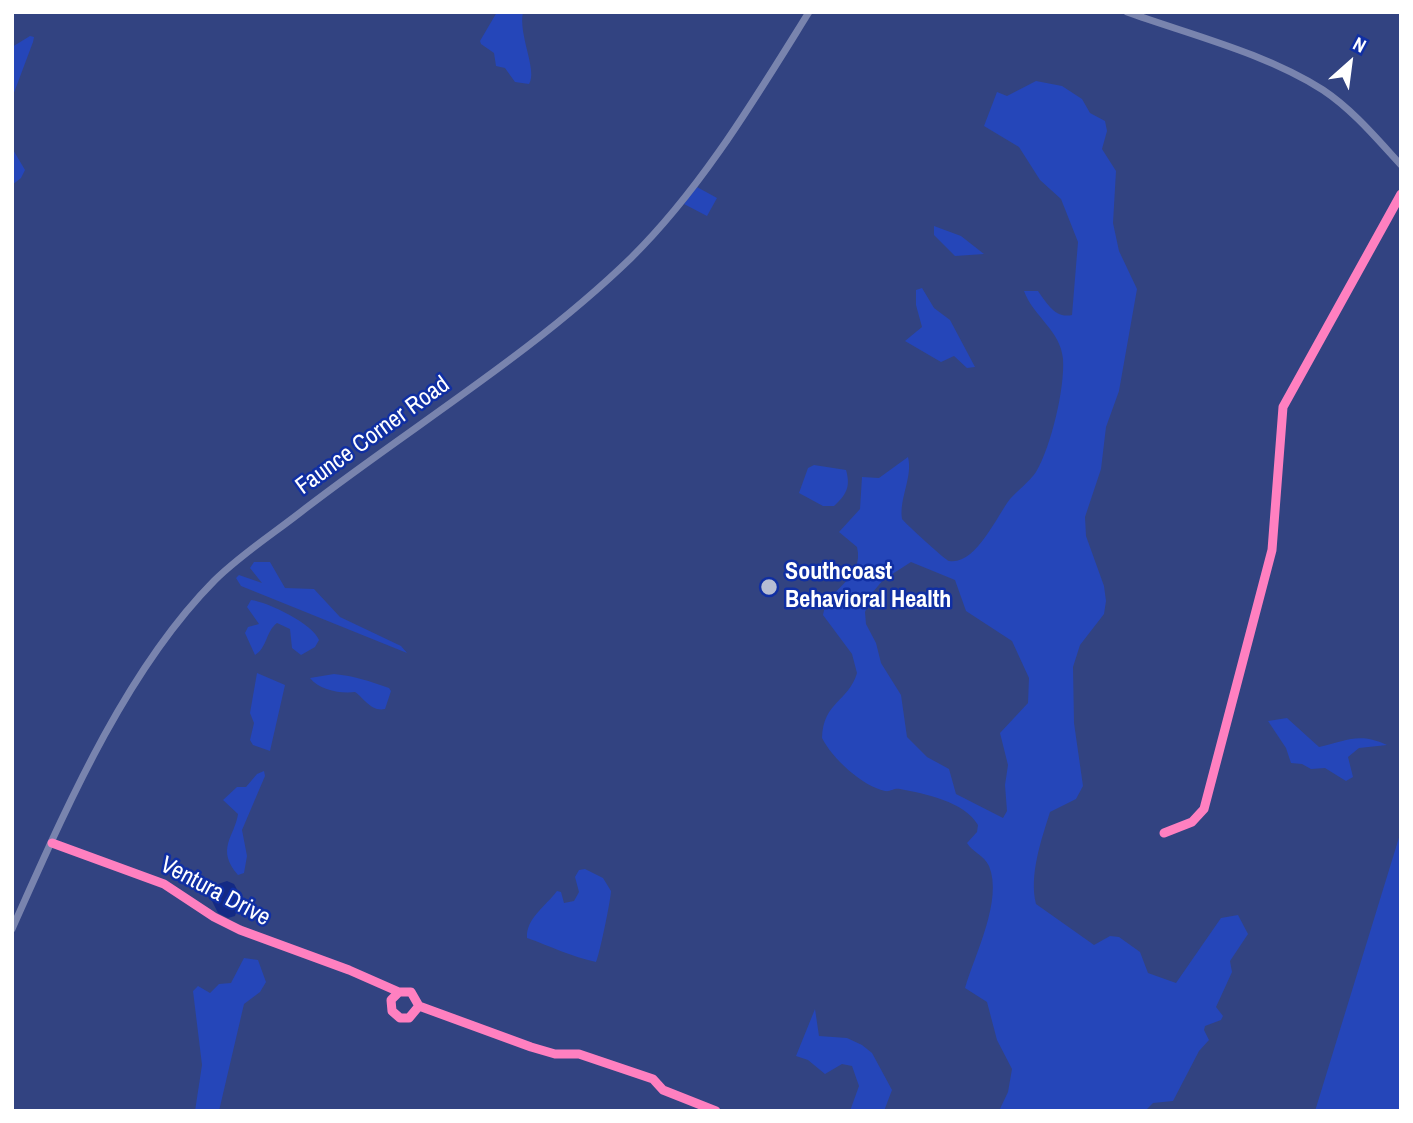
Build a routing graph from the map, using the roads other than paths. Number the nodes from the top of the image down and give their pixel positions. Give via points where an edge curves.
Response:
1 (809, 12) edge
2 (1127, 12) edge
3 (1401, 165) edge
4 (1401, 194) edge
5 (1164, 834) dead end
6 (52, 843) junction
7 (12, 929) edge
8 (399, 992) junction
9 (419, 1006) junction
10 (716, 1111) edge

1 - 6 main road, Faunce Corner Road via 688,193 631,258 494,370 212,583 143,673 78,787
2 - 3 main road via 1310,83 1338,102
4 - 5 street via 1283,407 1272,550 1211,783 1198,817
6 - 7 main road, Faunce Corner Road
6 - 8 street, Ventura Drive via 164,884 231,926
8 - 9 street, Ventura Drive via 411,992
8 - 9 street, Ventura Drive via 391,1003 395,1015 409,1018
9 - 10 street, Ventura Drive via 531,1047 579,1054 653,1079 663,1090

